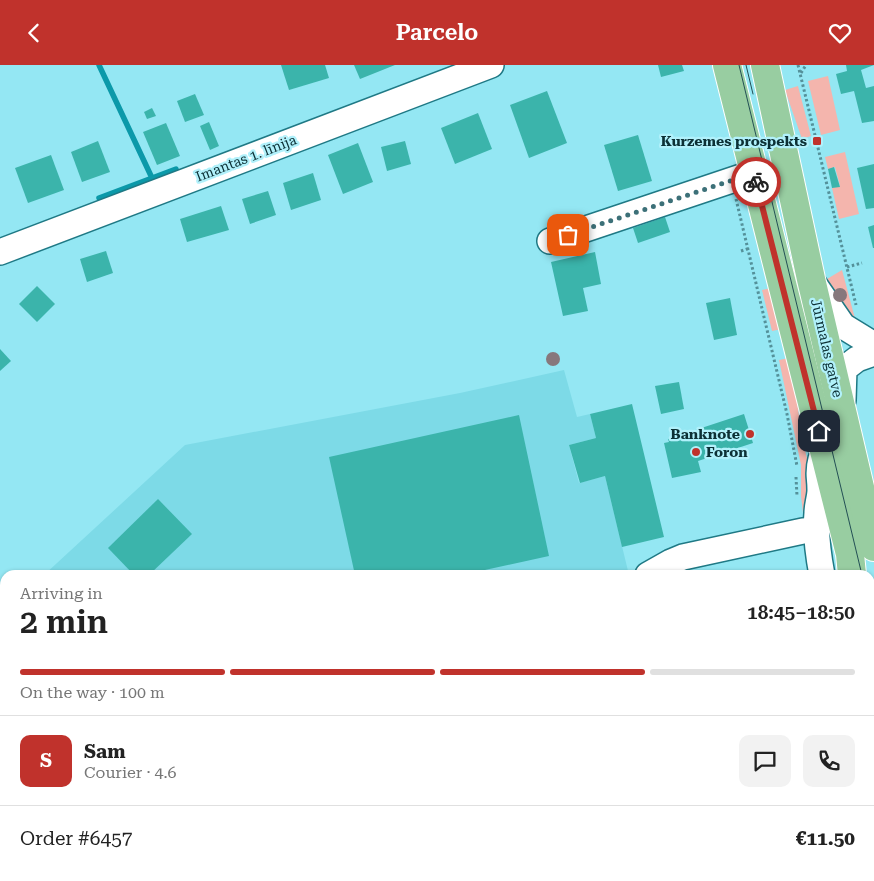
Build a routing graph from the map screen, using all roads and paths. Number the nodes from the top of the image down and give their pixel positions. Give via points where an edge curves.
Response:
1 (491, 65) edge
2 (727, 65) edge
3 (765, 65) edge
4 (798, 65) edge
5 (806, 65) edge
6 (800, 73) junction
7 (745, 176) junction
8 (550, 241) dead end
9 (0, 252) edge
10 (862, 263) dead end
11 (847, 267) junction
12 (811, 279) junction
13 (857, 310) dead end
14 (874, 345) edge
15 (874, 353) edge
16 (843, 418) junction
17 (823, 449) junction
18 (809, 530) junction
19 (859, 559) edge
20 (820, 566) edge
21 (657, 570) edge

1 - 9 street, Imantas 1. līnija
2 - 7 main road, Jūrmalas gatve
3 - 12 main road, Jūrmalas gatve
4 - 6 path
5 - 6 path
6 - 11 path
7 - 8 street
7 - 17 main road, Jūrmalas gatve
7 - 18 path via 736,203 795,454 796,493
10 - 11 path
11 - 13 path
12 - 14 street, Jūrmalas gatve via 843,326
12 - 16 main road, Jūrmalas gatve
15 - 16 street, Jūrmalas gatve via 857,359 844,369
16 - 19 main road, Jūrmalas gatve
17 - 18 street, Jūrmalas gatve via 817,473 820,491 817,510
17 - 19 main road, Jūrmalas gatve
18 - 20 street, Jūrmalas gatve
18 - 21 street via 683,557
19 - 20 street, Jūrmalas gatve via 832,547 826,548

